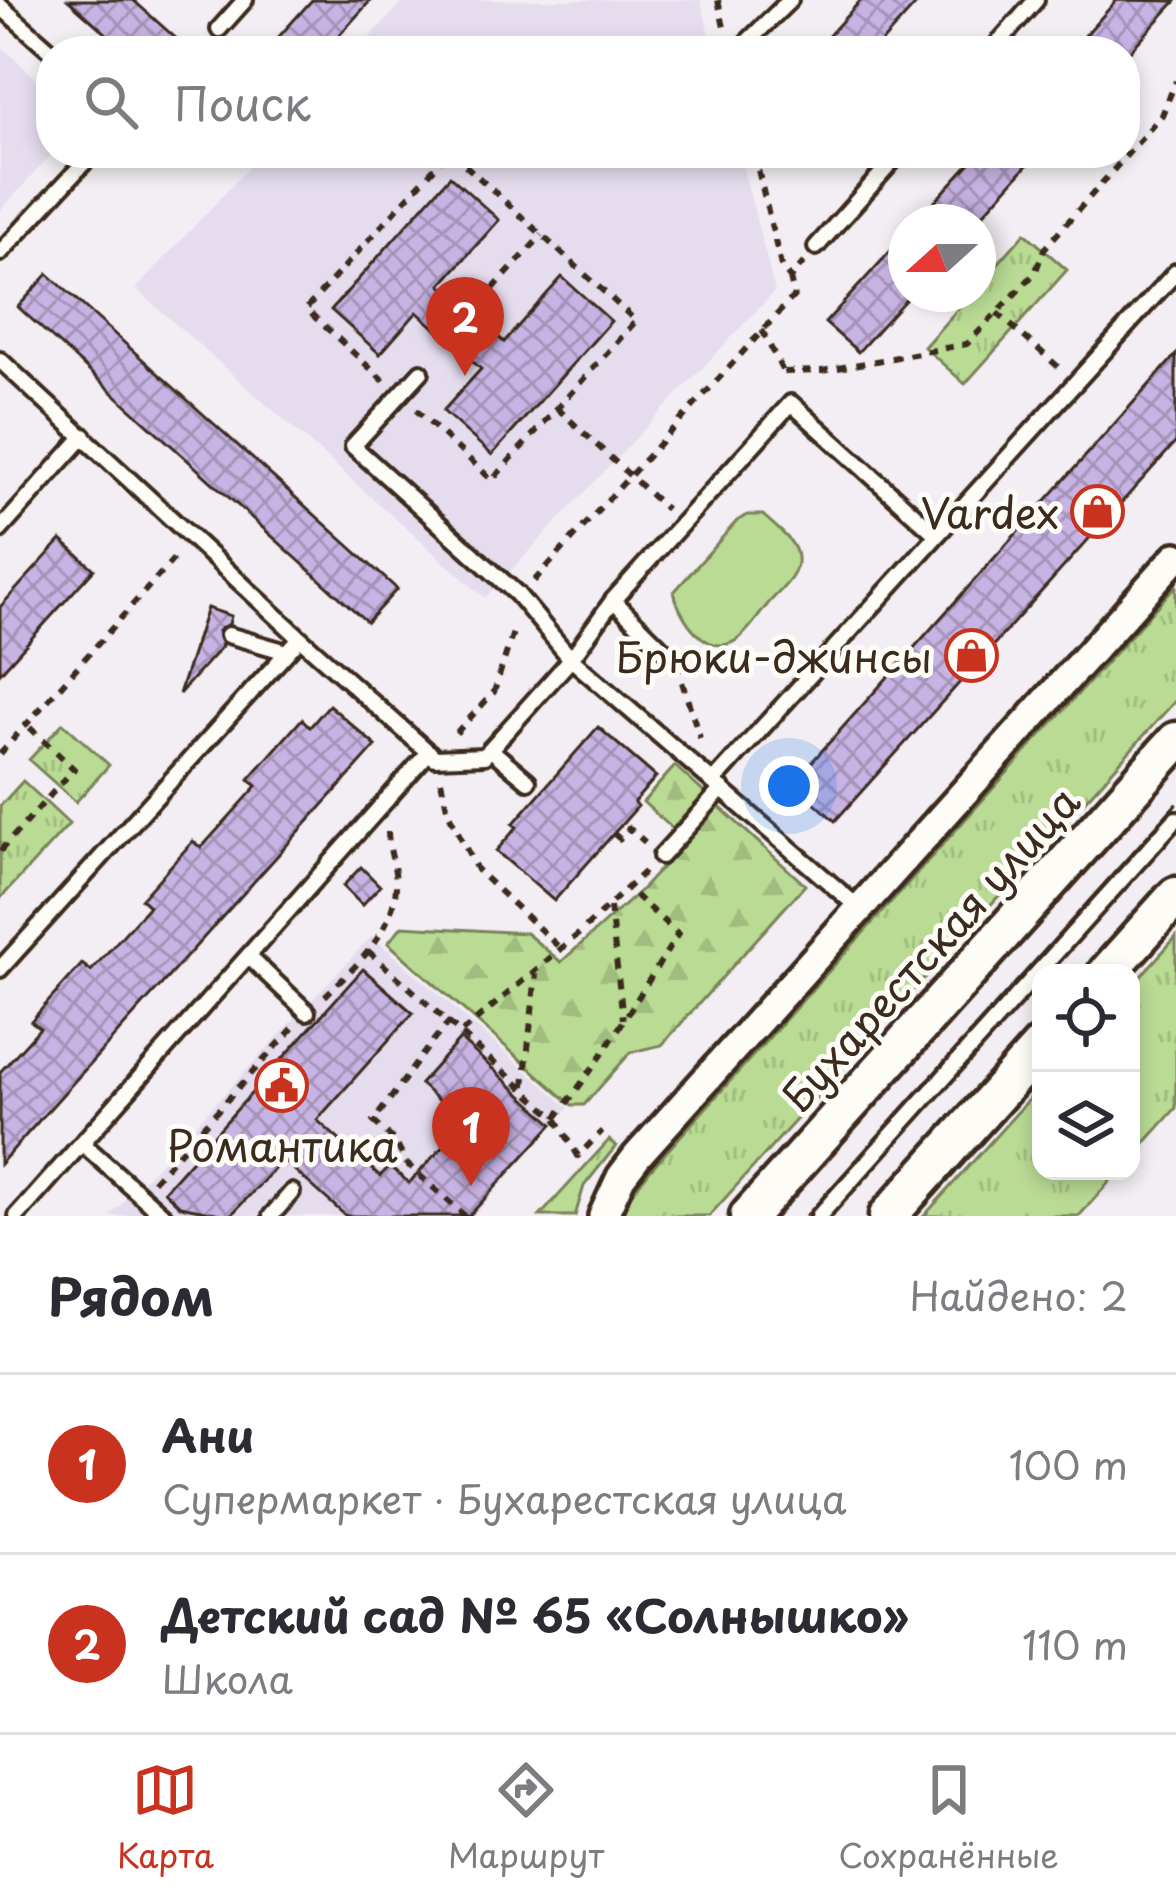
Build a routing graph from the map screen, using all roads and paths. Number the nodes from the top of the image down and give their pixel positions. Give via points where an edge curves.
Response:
1 (245, 0) edge
2 (718, 0) edge
3 (790, 0) edge
4 (1036, 0) edge
5 (0, 6) edge
6 (219, 29) dead end
7 (729, 36) edge
8 (750, 36) edge
9 (1004, 36) edge
10 (36, 38) edge
11 (1176, 82) edge
12 (1140, 140) edge
13 (79, 168) edge
14 (436, 168) edge
15 (467, 168) edge
16 (758, 168) edge
17 (887, 168) edge
18 (1116, 168) edge
19 (542, 235) junction
20 (816, 247) joint
21 (0, 253) edge
22 (1176, 272) edge
23 (790, 278) junction
24 (481, 302) dead end
25 (997, 313) junction
26 (762, 330) junction
27 (0, 360) edge
28 (1056, 364) dead end
29 (421, 372) dead end
30 (784, 372) junction
31 (400, 395) junction
32 (791, 403) junction
33 (557, 409) junction
34 (84, 436) junction
35 (630, 476) junction
36 (682, 524) junction
37 (0, 530) edge
38 (937, 536) junction
39 (192, 537) junction
40 (1176, 556) edge
41 (613, 600) junction
42 (524, 602) junction
43 (228, 635) dead end
44 (300, 638) junction
45 (287, 652) junction
46 (571, 658) junction
47 (676, 662) joint
48 (26, 724) junction
49 (1176, 741) edge
50 (490, 749) junction
51 (0, 754) edge
52 (432, 755) junction
53 (528, 782) dead end
54 (717, 785) junction
55 (1176, 819) edge
56 (629, 828) dead end
57 (614, 833) dead end
58 (0, 851) edge
59 (661, 856) joint
60 (627, 888) junction
61 (1176, 896) edge
62 (610, 905) junction
63 (860, 909) junction
64 (561, 949) junction
65 (368, 951) dead end
66 (248, 956) junction
67 (1115, 964) edge
68 (0, 969) edge
69 (536, 970) junction
70 (307, 1012) dead end
71 (450, 1021) junction
72 (623, 1023) junction
73 (462, 1033) junction
74 (1032, 1056) edge
75 (524, 1088) junction
76 (556, 1118) junction
77 (602, 1130) dead end
78 (82, 1142) junction
79 (292, 1192) dead end
80 (17, 1216) edge
81 (164, 1216) edge
82 (272, 1216) edge
83 (465, 1216) edge
84 (603, 1216) edge
85 (749, 1216) edge
86 (818, 1216) edge
87 (888, 1216) edge

1 - 6 lane
2 - 7 path
3 - 8 lane
4 - 9 lane
5 - 10 lane
11 - 12 path
13 - 21 lane
14 - 31 path via 306,310
15 - 19 path
16 - 23 path
17 - 20 lane
18 - 25 path
19 - 24 path
19 - 33 path via 636,321
20 - 23 path
22 - 38 lane
23 - 26 path via 794,296
25 - 28 path
25 - 30 path via 967,344
26 - 30 path
26 - 35 path
27 - 34 lane
29 - 31 lane
30 - 32 path
31 - 33 path via 492,480
31 - 42 lane via 353,446
32 - 36 lane
32 - 38 lane
33 - 35 path
34 - 37 lane
34 - 39 lane
35 - 36 path
35 - 42 path
36 - 41 lane
38 - 54 lane
39 - 44 lane
39 - 48 path
40 - 63 street
41 - 46 lane
41 - 47 lane
42 - 46 lane
42 - 52 path via 494,692
43 - 45 lane
44 - 45 lane
44 - 52 lane
45 - 68 lane
46 - 50 lane
46 - 54 lane
47 - 54 path
48 - 51 path
48 - 58 path via 74,770
49 - 85 main road, Бухарестская улица
50 - 52 lane via 484,756
50 - 53 lane
52 - 64 path via 477,870
52 - 66 lane
54 - 59 lane
54 - 63 lane
55 - 86 lane
56 - 57 path via 620,839
59 - 60 path
60 - 62 path
60 - 72 path via 678,934
61 - 67 main road
62 - 64 path
62 - 72 path
63 - 84 street via 637,1156
64 - 69 path
65 - 71 path
66 - 70 lane
66 - 78 lane
69 - 73 path
69 - 75 path
71 - 73 path
71 - 83 path via 373,1121
72 - 76 path
73 - 75 path
74 - 87 main road
75 - 76 path
76 - 77 path via 578,1156
78 - 80 lane
78 - 81 lane
79 - 82 lane

